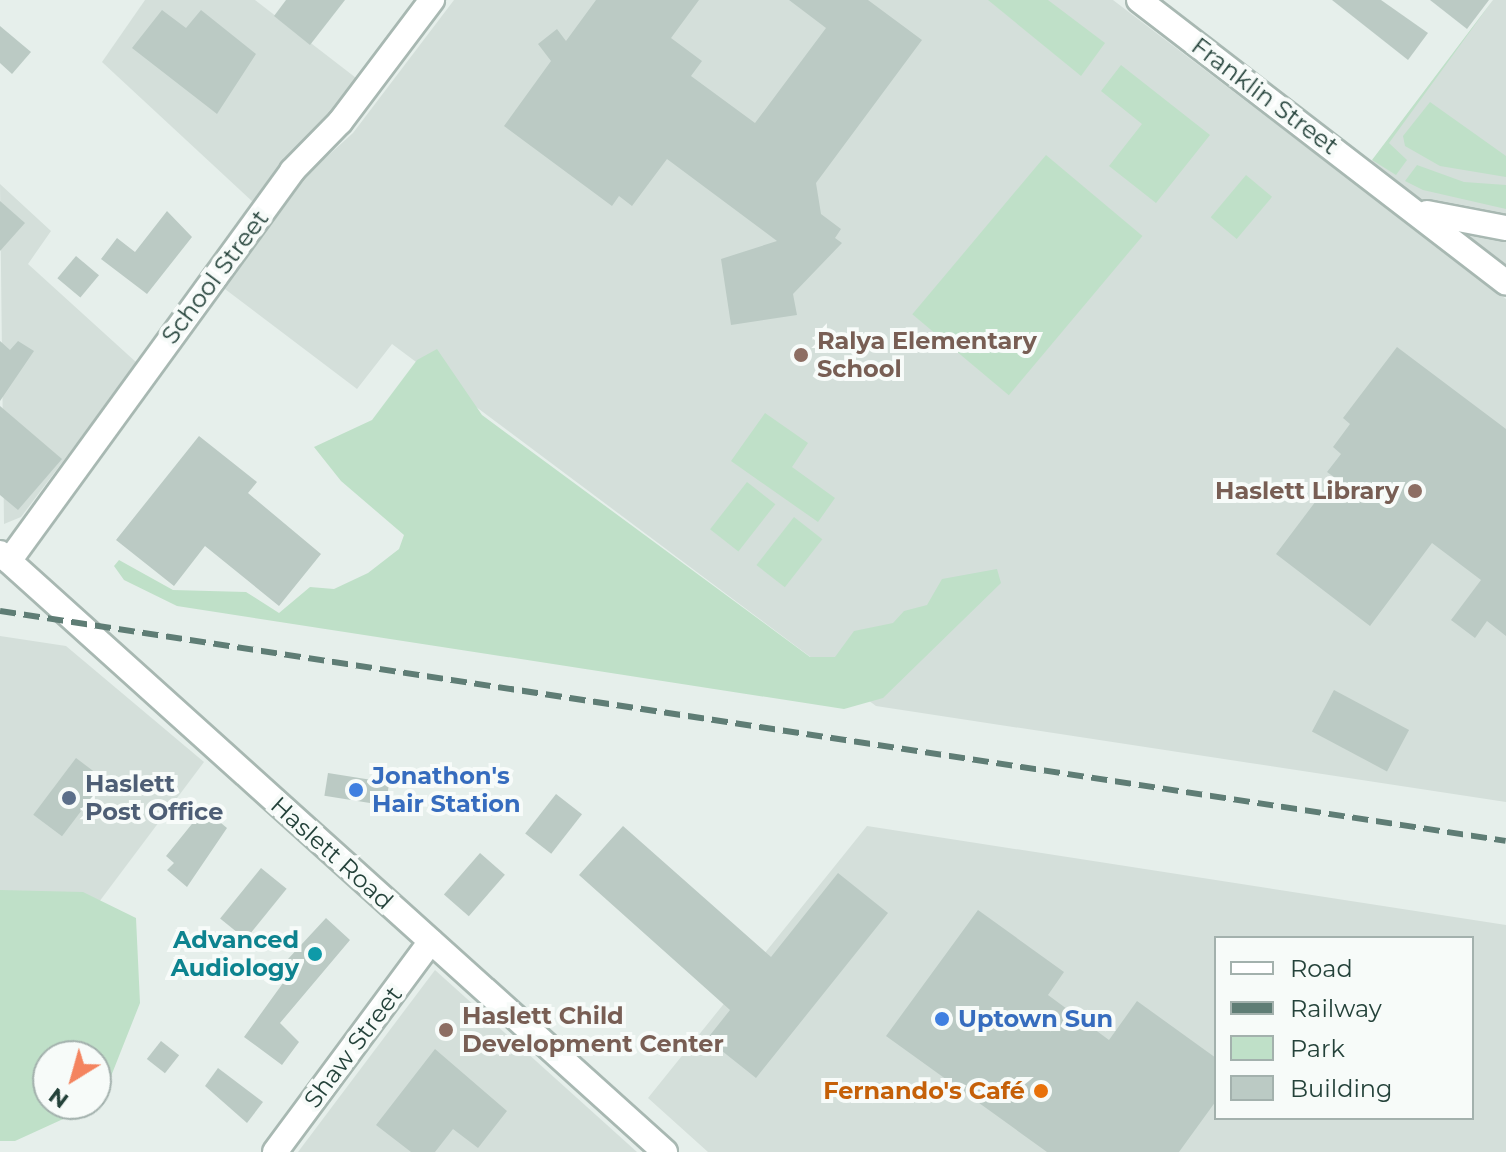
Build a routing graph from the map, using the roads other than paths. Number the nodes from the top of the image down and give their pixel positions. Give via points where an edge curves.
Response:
1 (432, 0) edge
2 (1139, 0) edge
3 (1390, 192) junction
4 (1506, 228) edge
5 (1506, 282) edge
6 (4, 557) edge
7 (431, 941) junction
8 (275, 1152) edge
9 (665, 1152) edge

1 - 6 street, School Street via 340,122 292,171
2 - 3 street, Franklin Street
3 - 4 street, Franklin Street via 1442,219
3 - 5 street, Franklin Street
6 - 7 street, Haslett Road
7 - 8 street, Shaw Street
7 - 9 street, Haslett Road

